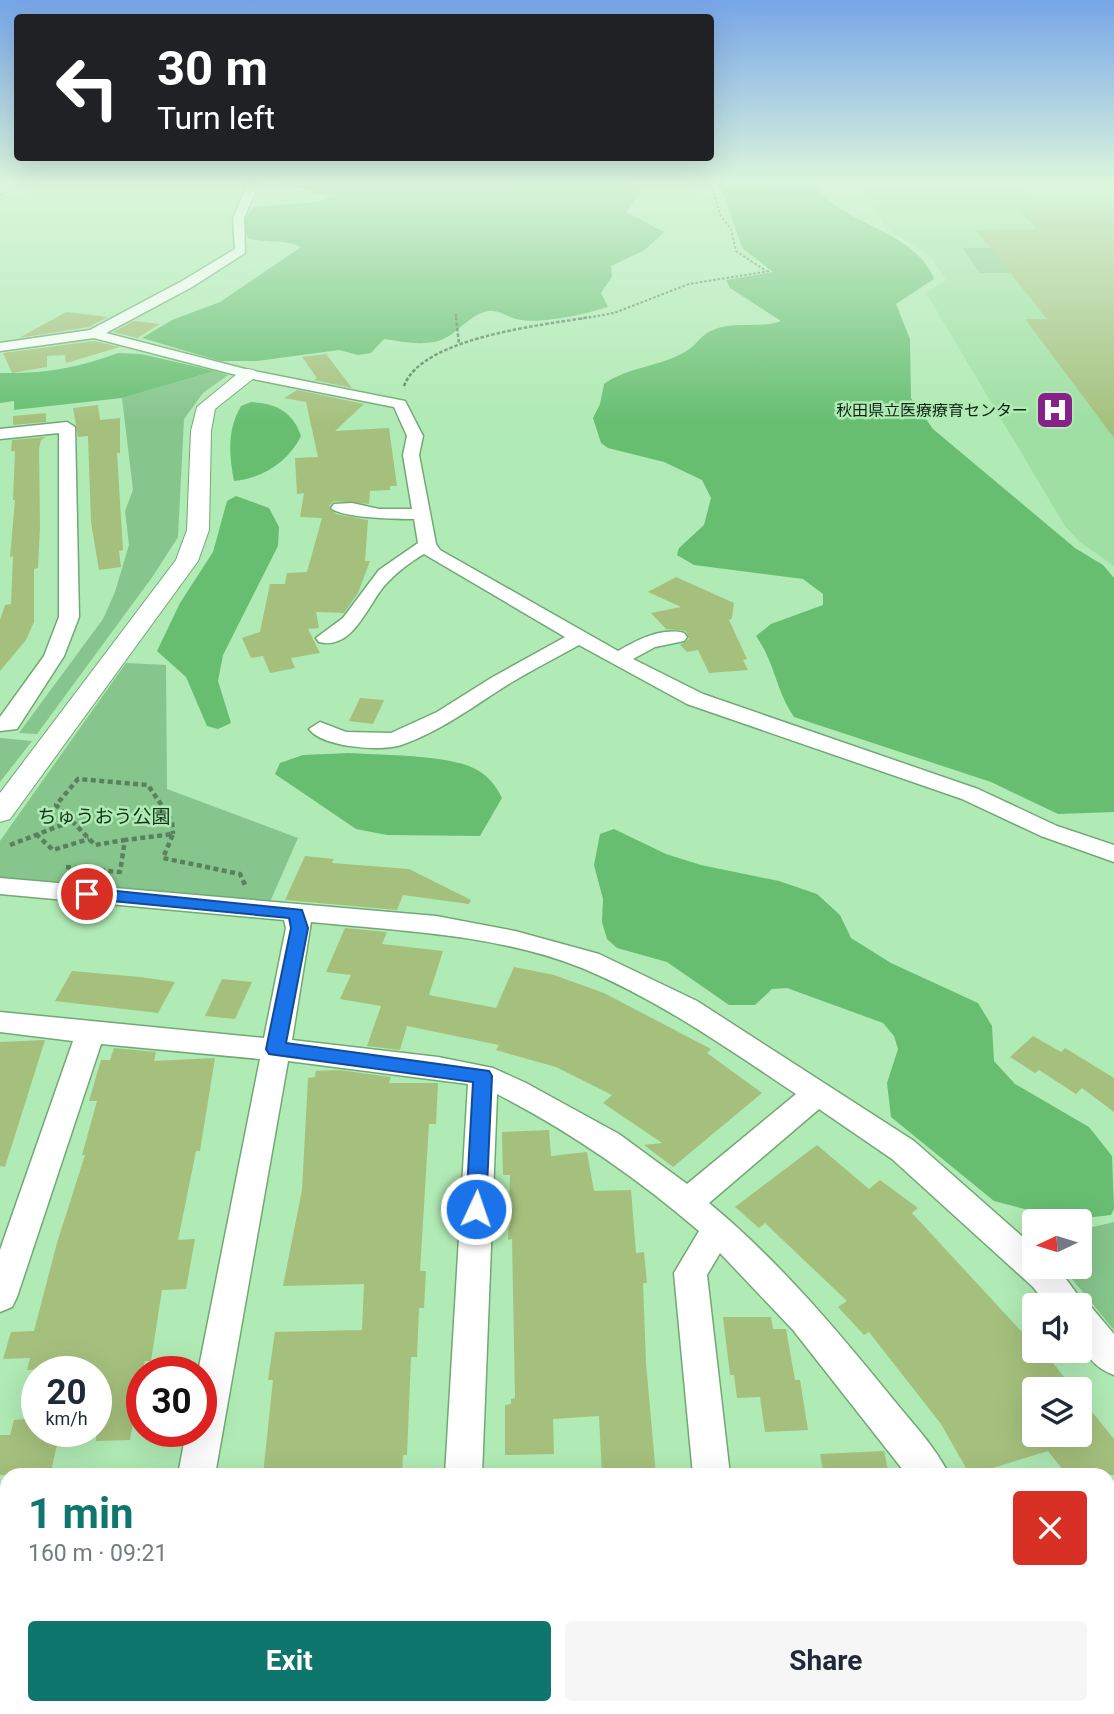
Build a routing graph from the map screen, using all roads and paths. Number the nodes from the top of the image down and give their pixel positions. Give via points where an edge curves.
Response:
1 (221, 263) edge
2 (754, 263) edge
3 (456, 314) dead end
4 (94, 334) junction
5 (459, 344) junction
6 (0, 347) edge
7 (247, 374) junction
8 (400, 404) junction
9 (0, 434) edge
10 (340, 508) dead end
11 (421, 514) junction
12 (427, 545) junction
13 (581, 636) junction
14 (677, 636) dead end
15 (326, 638) dead end
16 (618, 659) junction
17 (0, 724) edge
18 (320, 729) dead end
19 (0, 813) edge
20 (72, 821) junction
21 (36, 833) junction
22 (173, 834) junction
23 (89, 839) junction
24 (125, 839) junction
25 (10, 845) dead end
26 (1114, 854) edge
27 (53, 868) dead end
28 (0, 886) edge
29 (236, 907) junction
30 (296, 914) junction
31 (0, 1022) edge
32 (90, 1034) junction
33 (276, 1049) junction
34 (482, 1076) junction
35 (818, 1093) junction
36 (688, 1202) junction
37 (717, 1230) junction
38 (1058, 1293) edge
39 (0, 1297) edge
40 (1092, 1333) edge
41 (1114, 1359) edge
42 (197, 1468) edge
43 (463, 1468) edge
44 (710, 1468) edge
45 (925, 1468) edge

1 - 4 street
2 - 5 path via 768,272 689,284 614,313
3 - 5 path
4 - 6 street
4 - 7 street
5 - 8 path via 431,356 408,375
7 - 8 street
7 - 19 street via 206,407 198,530 187,561
8 - 11 street via 415,436 411,455
9 - 17 street via 67,427 69,617 54,656 30,696 9,724
10 - 11 street
11 - 12 street
12 - 13 street via 434,554
12 - 15 street via 401,558 372,588 345,631
13 - 16 street
13 - 18 street via 444,717 394,740 342,739
14 - 16 street via 649,642
16 - 26 street via 695,699 970,794 1048,831
20 - 21 path
20 - 22 path via 57,805 78,779 148,785 172,821
20 - 23 path
21 - 23 path via 53,850
21 - 25 path
22 - 24 path
22 - 29 path via 163,859 240,874 246,883
23 - 24 path via 95,845
24 - 27 path via 120,872 81,866
28 - 29 street
29 - 30 street
30 - 33 street via 299,928
30 - 35 street via 436,925 590,961 687,1008
31 - 32 street
32 - 33 street
32 - 39 street
33 - 34 street
33 - 42 street
34 - 36 street via 598,1135
34 - 43 street
35 - 36 street
35 - 38 street via 903,1150
36 - 37 street
37 - 44 street via 690,1273
37 - 45 street via 767,1274
40 - 41 street

